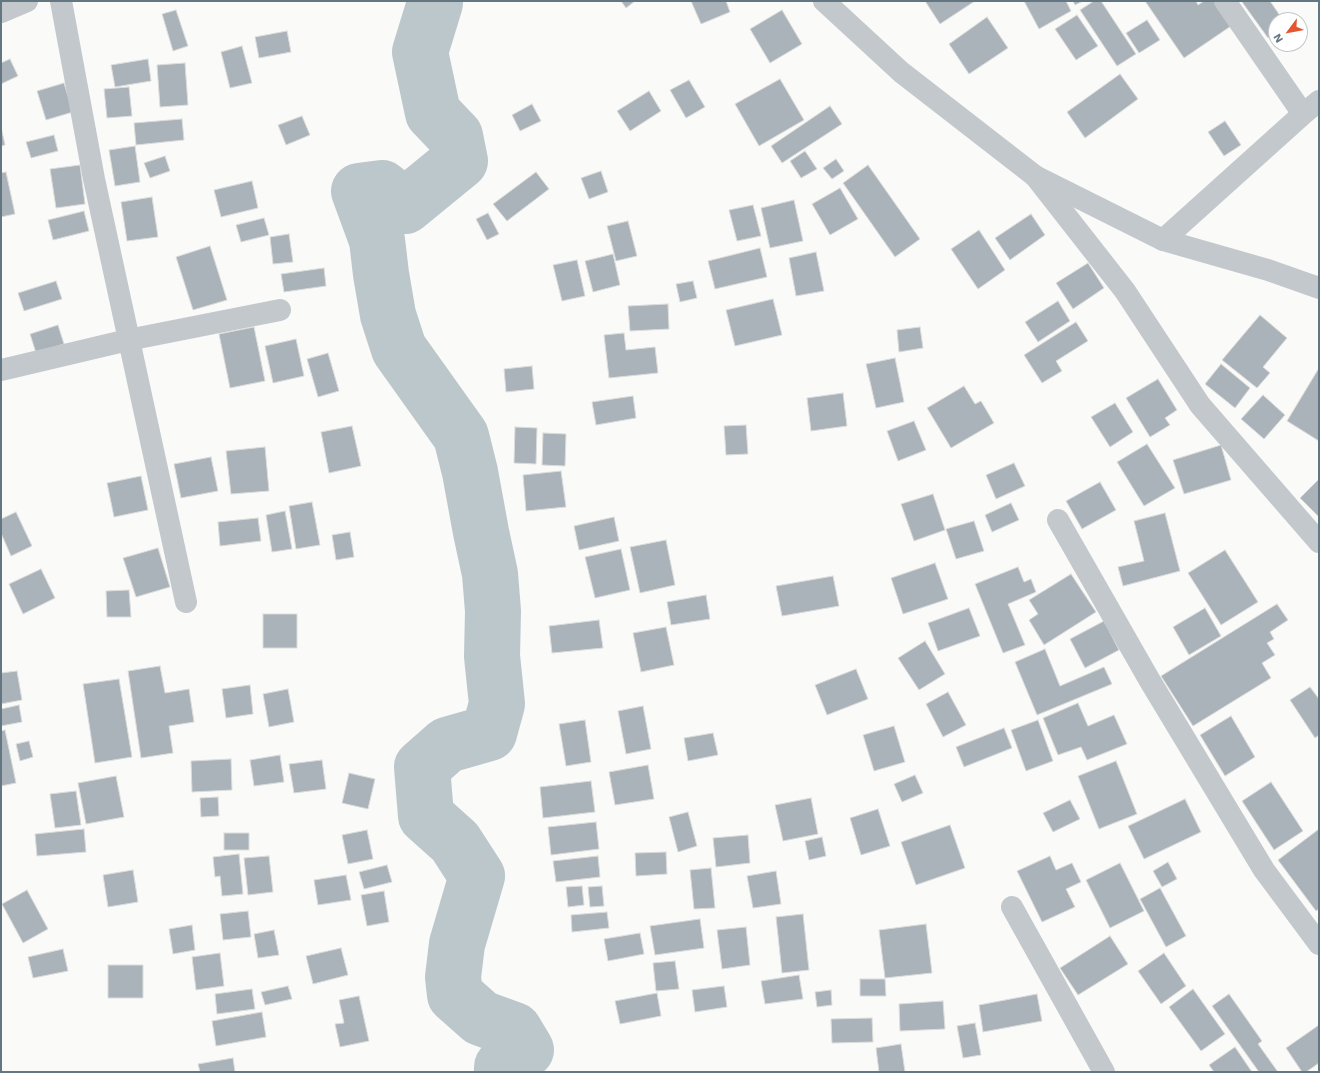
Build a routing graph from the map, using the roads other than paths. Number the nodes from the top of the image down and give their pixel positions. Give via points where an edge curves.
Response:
1 (27, 1) edge
2 (61, 1) edge
3 (824, 1) edge
4 (1225, 1) edge
5 (1, 12) edge
6 (1311, 108) edge
7 (1035, 176) junction
8 (1163, 240) junction
9 (1319, 288) edge
10 (280, 310) dead end
11 (128, 340) junction
12 (1, 370) edge
13 (1058, 520) dead end
14 (1319, 542) edge
15 (186, 602) dead end
16 (1012, 907) dead end
17 (1319, 944) edge
18 (1104, 1072) edge

1 - 5 street
2 - 11 street via 94,179
3 - 7 street via 901,72
4 - 6 street
6 - 8 street
7 - 8 street
7 - 14 street via 1125,291 1200,404
8 - 9 street via 1268,270
10 - 11 street
11 - 12 street
11 - 15 street
13 - 17 street via 1150,681 1264,870
16 - 18 street

